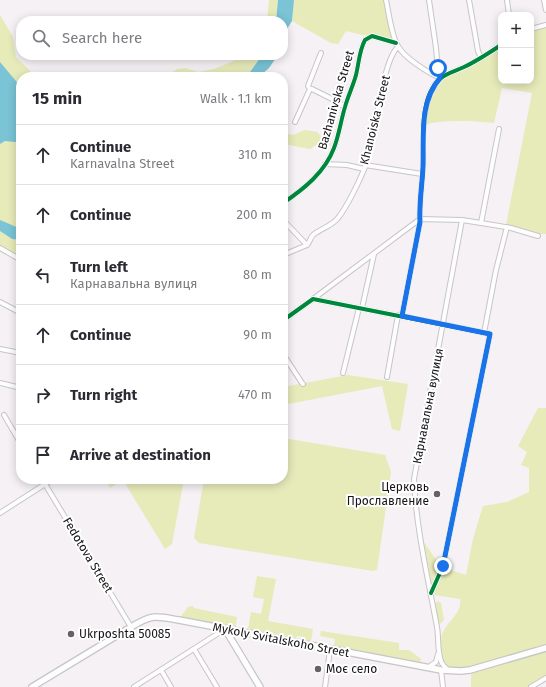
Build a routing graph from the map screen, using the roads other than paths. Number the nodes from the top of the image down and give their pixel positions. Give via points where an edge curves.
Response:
1 (386, 0) edge
2 (428, 0) edge
3 (469, 0) edge
4 (507, 0) edge
5 (544, 0) edge
6 (546, 10) edge
7 (509, 12) edge
8 (546, 26) edge
9 (534, 28) edge
10 (397, 45) junction
11 (498, 47) edge
12 (321, 53) dead end
13 (481, 58) junction
14 (440, 78) junction
15 (310, 89) junction
16 (345, 108) junction
17 (295, 122) dead end
18 (498, 129) dead end
19 (325, 164) junction
20 (365, 167) junction
21 (422, 174) junction
22 (288, 199) edge
23 (420, 219) junction
24 (462, 220) junction
25 (481, 223) junction
26 (288, 225) edge
27 (507, 227) junction
28 (538, 236) dead end
29 (307, 245) junction
30 (0, 248) edge
31 (288, 253) edge
32 (374, 254) junction
33 (16, 257) edge
34 (313, 299) junction
35 (0, 302) edge
36 (361, 308) junction
37 (16, 310) edge
38 (288, 316) edge
39 (400, 316) junction
40 (443, 325) junction
41 (484, 333) junction
42 (0, 349) edge
43 (16, 352) edge
44 (288, 362) edge
45 (343, 373) dead end
46 (387, 378) dead end
47 (0, 383) edge
48 (303, 384) dead end
49 (16, 387) edge
50 (4, 415) dead end
51 (16, 435) edge
52 (45, 484) joint
53 (0, 513) edge
54 (431, 593) junction
55 (131, 627) junction
56 (225, 629) junction
57 (546, 648) edge
58 (194, 649) junction
59 (330, 650) junction
60 (439, 652) junction
61 (429, 667) junction
62 (161, 670) junction
63 (441, 670) junction
64 (449, 670) junction
65 (546, 678) edge
66 (32, 687) edge
67 (134, 687) edge
68 (171, 687) edge
69 (217, 687) edge
70 (260, 687) edge
71 (325, 687) edge
72 (443, 687) edge
73 (531, 687) edge

1 - 10 street
2 - 14 street
3 - 13 street
4 - 7 street
5 - 6 street
8 - 9 street
10 - 14 street via 424,70
10 - 16 street, Bazhanivska Street via 372,36 365,40
10 - 20 street, Khanoiska Street via 387,71
11 - 13 street
12 - 15 street via 308,86
13 - 14 street
14 - 21 street via 427,102 424,114
15 - 16 street
15 - 17 street
16 - 19 street, Bazhanivska Street via 334,149
18 - 25 street
19 - 20 street
19 - 22 street, Bazhanivska Street via 308,184
20 - 21 street
20 - 29 street, Khanoiska Street via 338,218 311,236
21 - 23 street
23 - 24 street
23 - 32 street
23 - 39 street
24 - 25 street
24 - 40 street, Карнавальна вулиця
25 - 27 street
26 - 29 street
27 - 28 street
27 - 41 street
29 - 31 street, Khanoiska Street
30 - 33 street
32 - 34 street
32 - 36 street
34 - 36 street
34 - 38 street
35 - 37 street
36 - 39 street
36 - 45 street
39 - 40 street
39 - 46 street
40 - 41 street
40 - 54 street, Карнавальна вулиця via 414,479 421,543
41 - 54 street via 490,334 443,566
42 - 43 street
44 - 48 street
47 - 49 street
50 - 51 street
52 - 53 street
52 - 55 street, Fedotova Street
54 - 60 street, Карнавальна вулиця
55 - 56 main road, Mykoly Svitalskoho Street via 152,616
55 - 66 main road, Mykoly Svitalskoho Street
56 - 58 street
56 - 59 main road, Mykoly Svitalskoho Street
56 - 70 main road
57 - 64 main road, Mykoly Svitalskoho Street via 470,670
58 - 62 street
58 - 69 street
59 - 61 main road, Mykoly Svitalskoho Street
59 - 71 street
60 - 61 street via 436,662
60 - 64 street via 442,664
61 - 63 main road, Mykoly Svitalskoho Street
62 - 67 street
62 - 68 street
63 - 64 main road, Mykoly Svitalskoho Street
63 - 72 street
65 - 73 street

